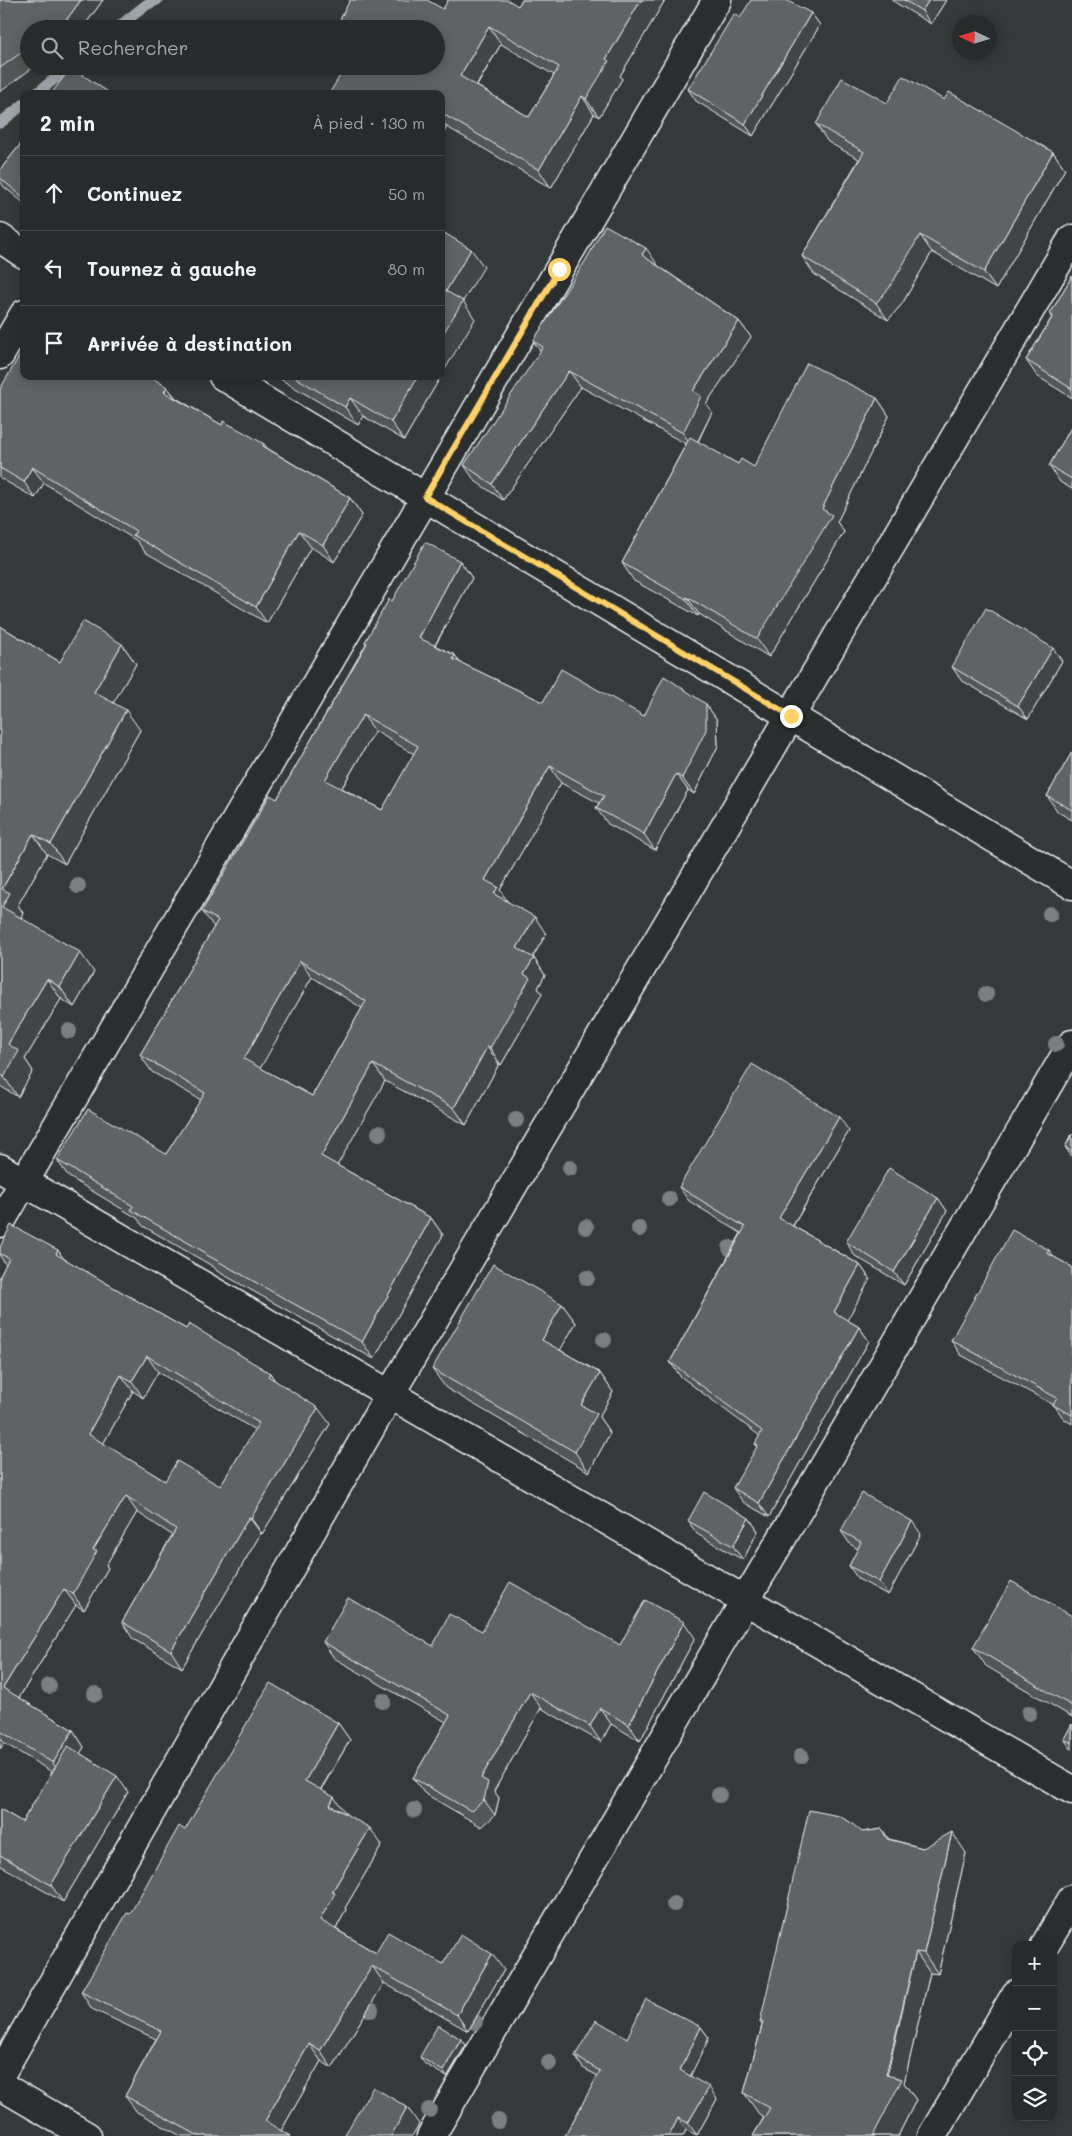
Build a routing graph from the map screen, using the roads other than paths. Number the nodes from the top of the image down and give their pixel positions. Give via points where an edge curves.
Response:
1 (716, 0) edge
2 (0, 238) edge
3 (1072, 239) edge
4 (20, 251) edge
5 (20, 321) edge
6 (0, 355) edge
7 (230, 380) edge
8 (425, 497) junction
9 (791, 716) junction
10 (1072, 885) edge
11 (1072, 1044) edge
12 (0, 1168) edge
13 (24, 1182) junction
14 (0, 1223) edge
15 (390, 1394) junction
16 (745, 1601) junction
17 (1072, 1790) edge
18 (1072, 1899) edge
19 (1047, 1941) edge
20 (1012, 2001) edge
21 (0, 2075) edge
22 (0, 2085) edge
23 (87, 2136) edge
24 (431, 2136) edge
25 (932, 2136) edge

1 - 8 street
2 - 4 street
3 - 9 street
5 - 6 street
7 - 8 street
8 - 9 street
8 - 13 street
9 - 10 street
9 - 15 street
11 - 16 street
12 - 13 street
13 - 14 street
13 - 15 street
15 - 16 street
15 - 21 street
16 - 17 street
16 - 24 street
18 - 19 street
20 - 25 street
22 - 23 street

